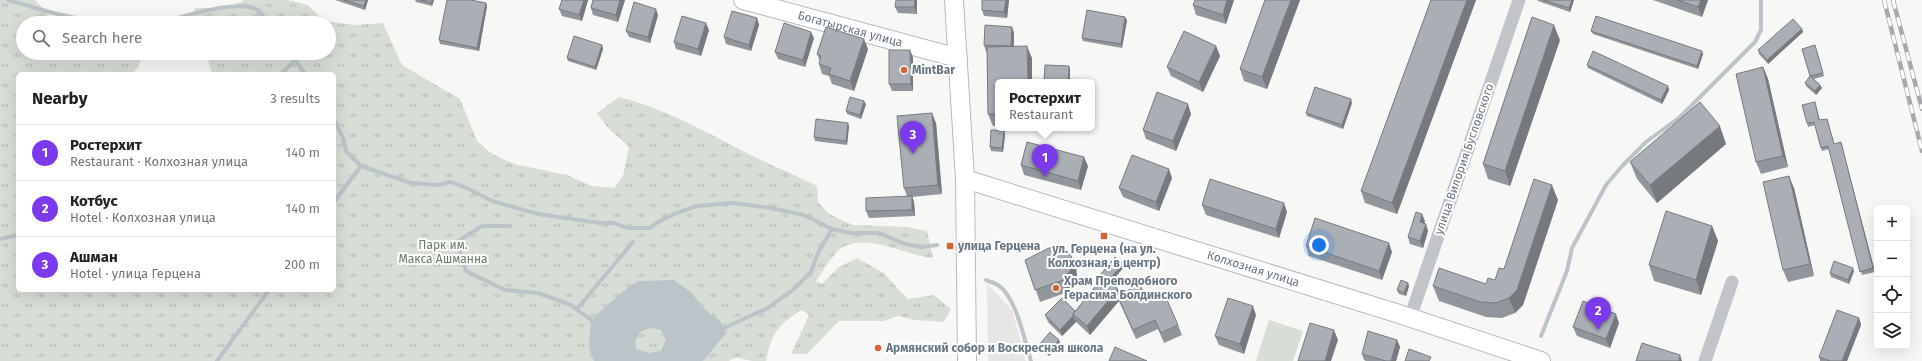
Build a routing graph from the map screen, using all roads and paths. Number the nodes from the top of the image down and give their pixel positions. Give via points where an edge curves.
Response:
1 (743, 0) edge
2 (954, 0) edge
3 (1519, 0) edge
4 (958, 58) junction
5 (964, 179) junction
6 (1732, 282) dead end
7 (1410, 318) junction
8 (967, 361) edge
9 (1541, 361) edge
10 (1705, 361) edge

1 - 4 street, Богатырская улица
2 - 4 street
3 - 7 street, улица Вилория Бусловского
4 - 5 street
5 - 7 street, Колхозная улица
5 - 8 street
6 - 10 street
7 - 9 street, Колхозная улица

